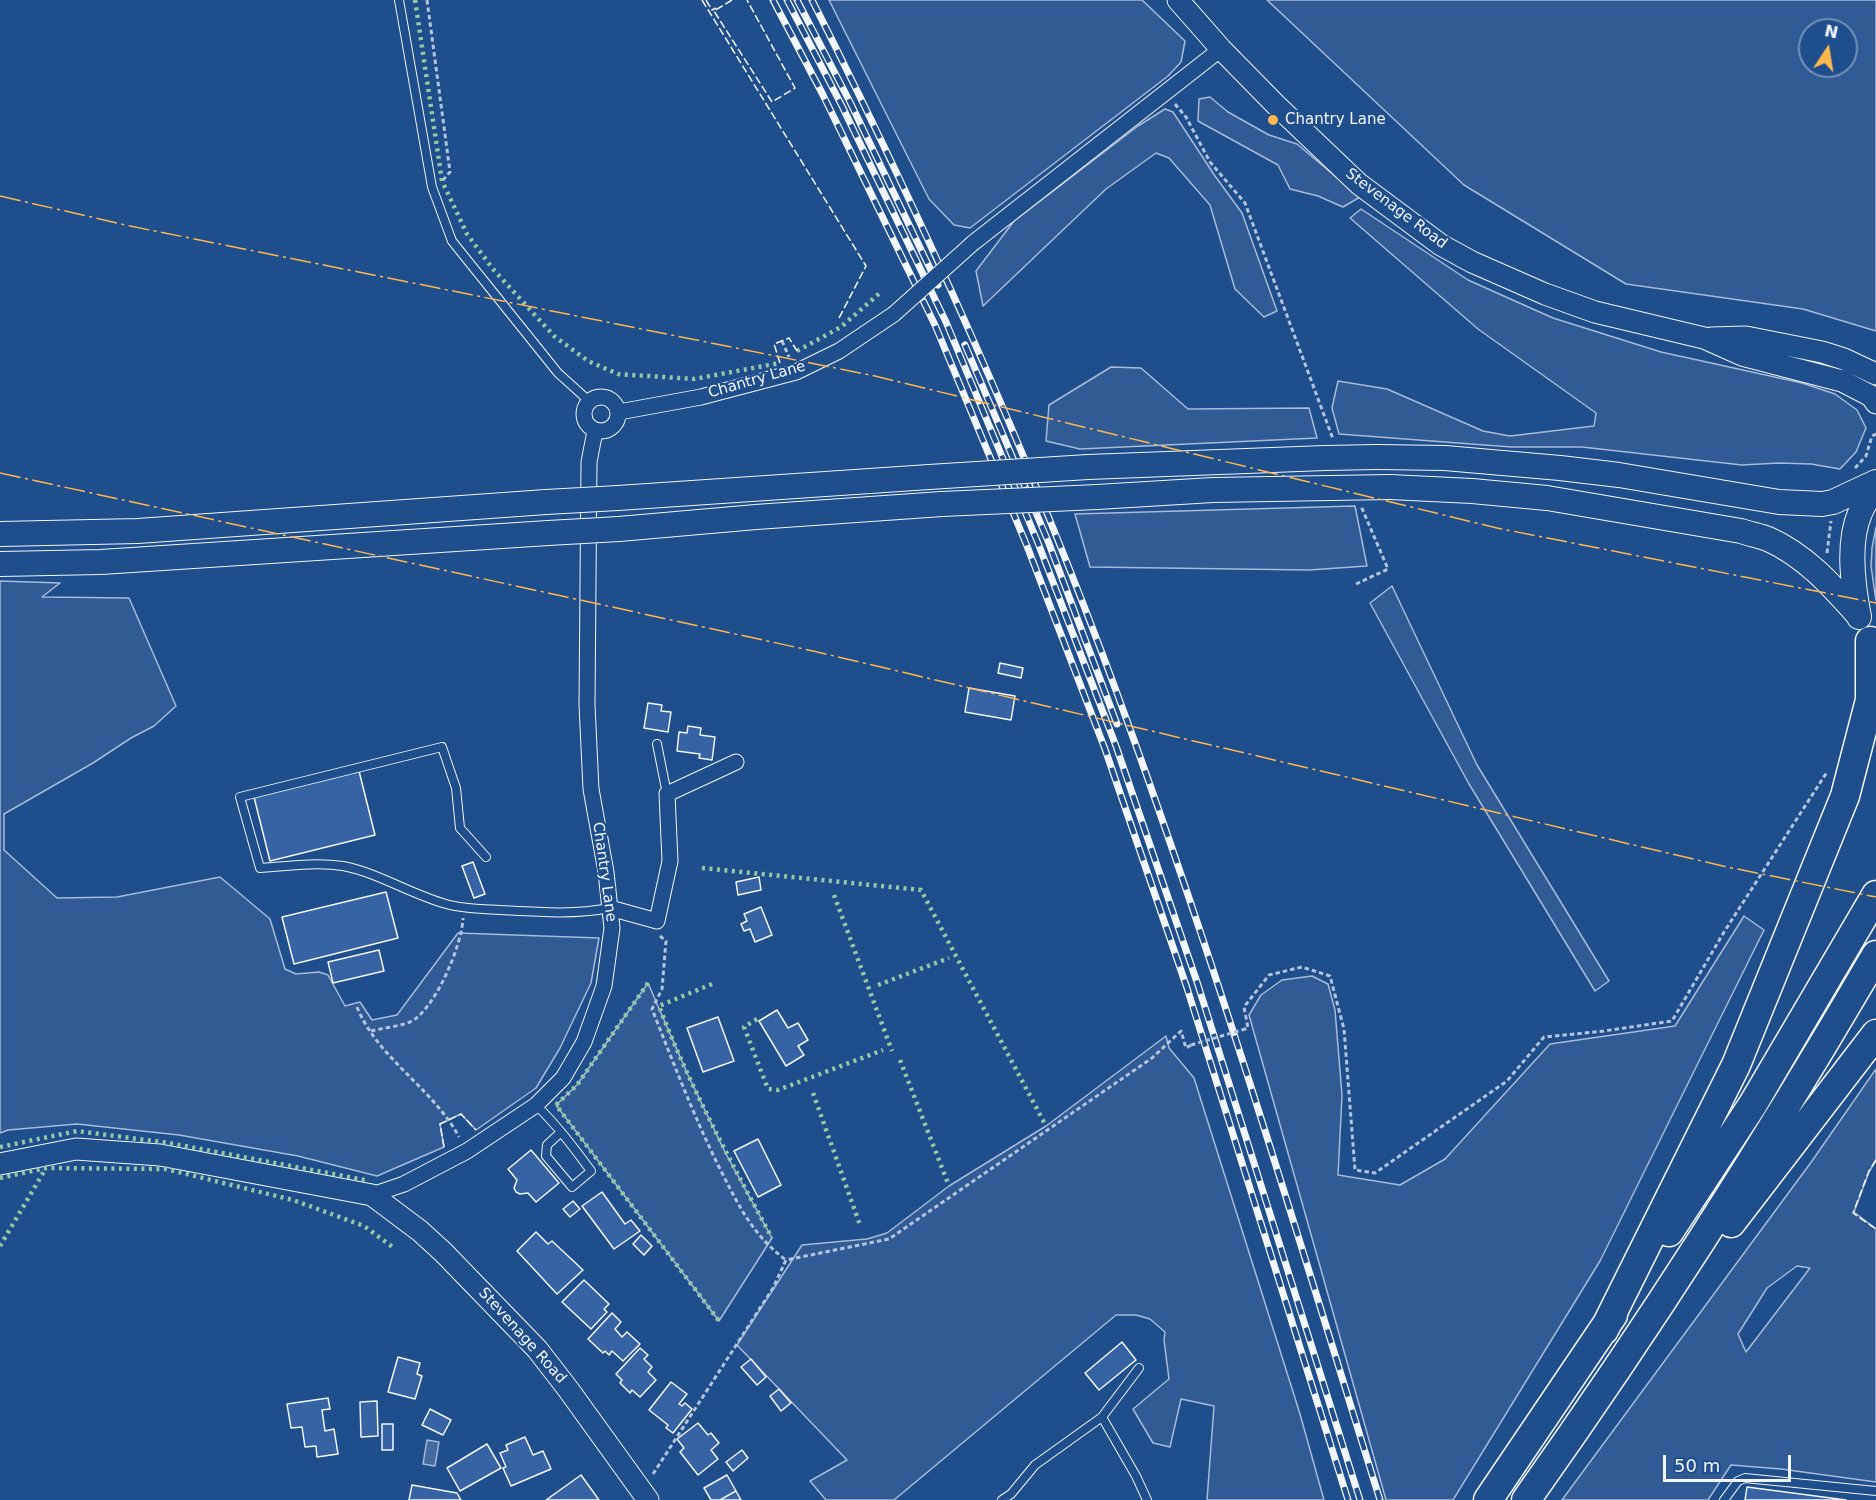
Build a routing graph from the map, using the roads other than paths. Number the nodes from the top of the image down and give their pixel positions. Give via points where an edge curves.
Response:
1 (399, 0) edge
2 (1185, 3) edge
3 (1221, 49) junction
4 (1704, 338) junction
5 (1876, 374) edge
6 (589, 401) junction
7 (1876, 404) edge
8 (619, 412) junction
9 (595, 431) junction
10 (1876, 483) edge
11 (0, 534) edge
12 (0, 564) edge
13 (1868, 636) edge
14 (657, 744) dead end
15 (736, 762) dead end
16 (667, 794) junction
17 (486, 857) dead end
18 (1876, 895) edge
19 (610, 908) junction
20 (1876, 955) edge
21 (1876, 1035) edge
22 (536, 1105) junction
23 (561, 1132) junction
24 (0, 1164) edge
25 (372, 1195) junction
26 (1660, 1305) junction
27 (1604, 1330) junction
28 (1139, 1368) dead end
29 (1102, 1418) junction
30 (1876, 1491) edge
31 (645, 1495) edge
32 (1002, 1500) edge
33 (1147, 1500) edge
34 (1488, 1500) edge
35 (1526, 1500) edge
36 (1724, 1500) edge

1 - 6 lane via 432,187 452,241 558,373
2 - 3 street, Stevenage Road
3 - 4 street, Stevenage Road via 1359,184 1441,245 1545,294 1595,312
3 - 8 street, Chantry Lane, bridge via 973,243 894,314 839,351 796,372 701,397
4 - 5 street, Stevenage Road via 1746,337 1822,352
4 - 7 street, Stevenage Road via 1742,355 1842,381 1871,396
6 - 8 street via 605,397 614,402
6 - 9 street via 584,417
8 - 9 street via 612,428
9 - 19 street, Chantry Lane via 589,462 587,705 591,789
10 - 11 main road, bridge via 1833,502 1779,502 1560,468 1331,453 138,531
10 - 13 main road via 1859,514 1855,532 1853,581
12 - 13 main road, bridge via 100,562 942,504 1213,490 1472,490 1547,498 1741,531 1769,540 1824,578
13 - 27 highway via 1870,700 1845,796 1736,1065
14 - 16 lane
15 - 16 street
16 - 19 street via 670,861 657,921
17 - 19 lane via 460,828 456,788 442,747 240,797 261,868 340,866 368,872 463,908 554,913
18 - 27 highway via 1754,1104
19 - 22 street, Chantry Lane via 612,928 604,986 588,1031 563,1078
20 - 26 highway via 1781,1116
21 - 26 highway via 1741,1211
22 - 23 lane
22 - 25 street, Chantry Lane via 467,1151 404,1184
23 - 23 lane via 591,1171 572,1187 546,1156 547,1145
24 - 25 street via 76,1149 160,1155
25 - 31 street, Stevenage Road via 420,1231 537,1349
26 - 35 highway
27 - 34 highway
28 - 29 lane
29 - 32 lane via 1035,1465
29 - 33 lane
30 - 36 lane via 1745,1478

